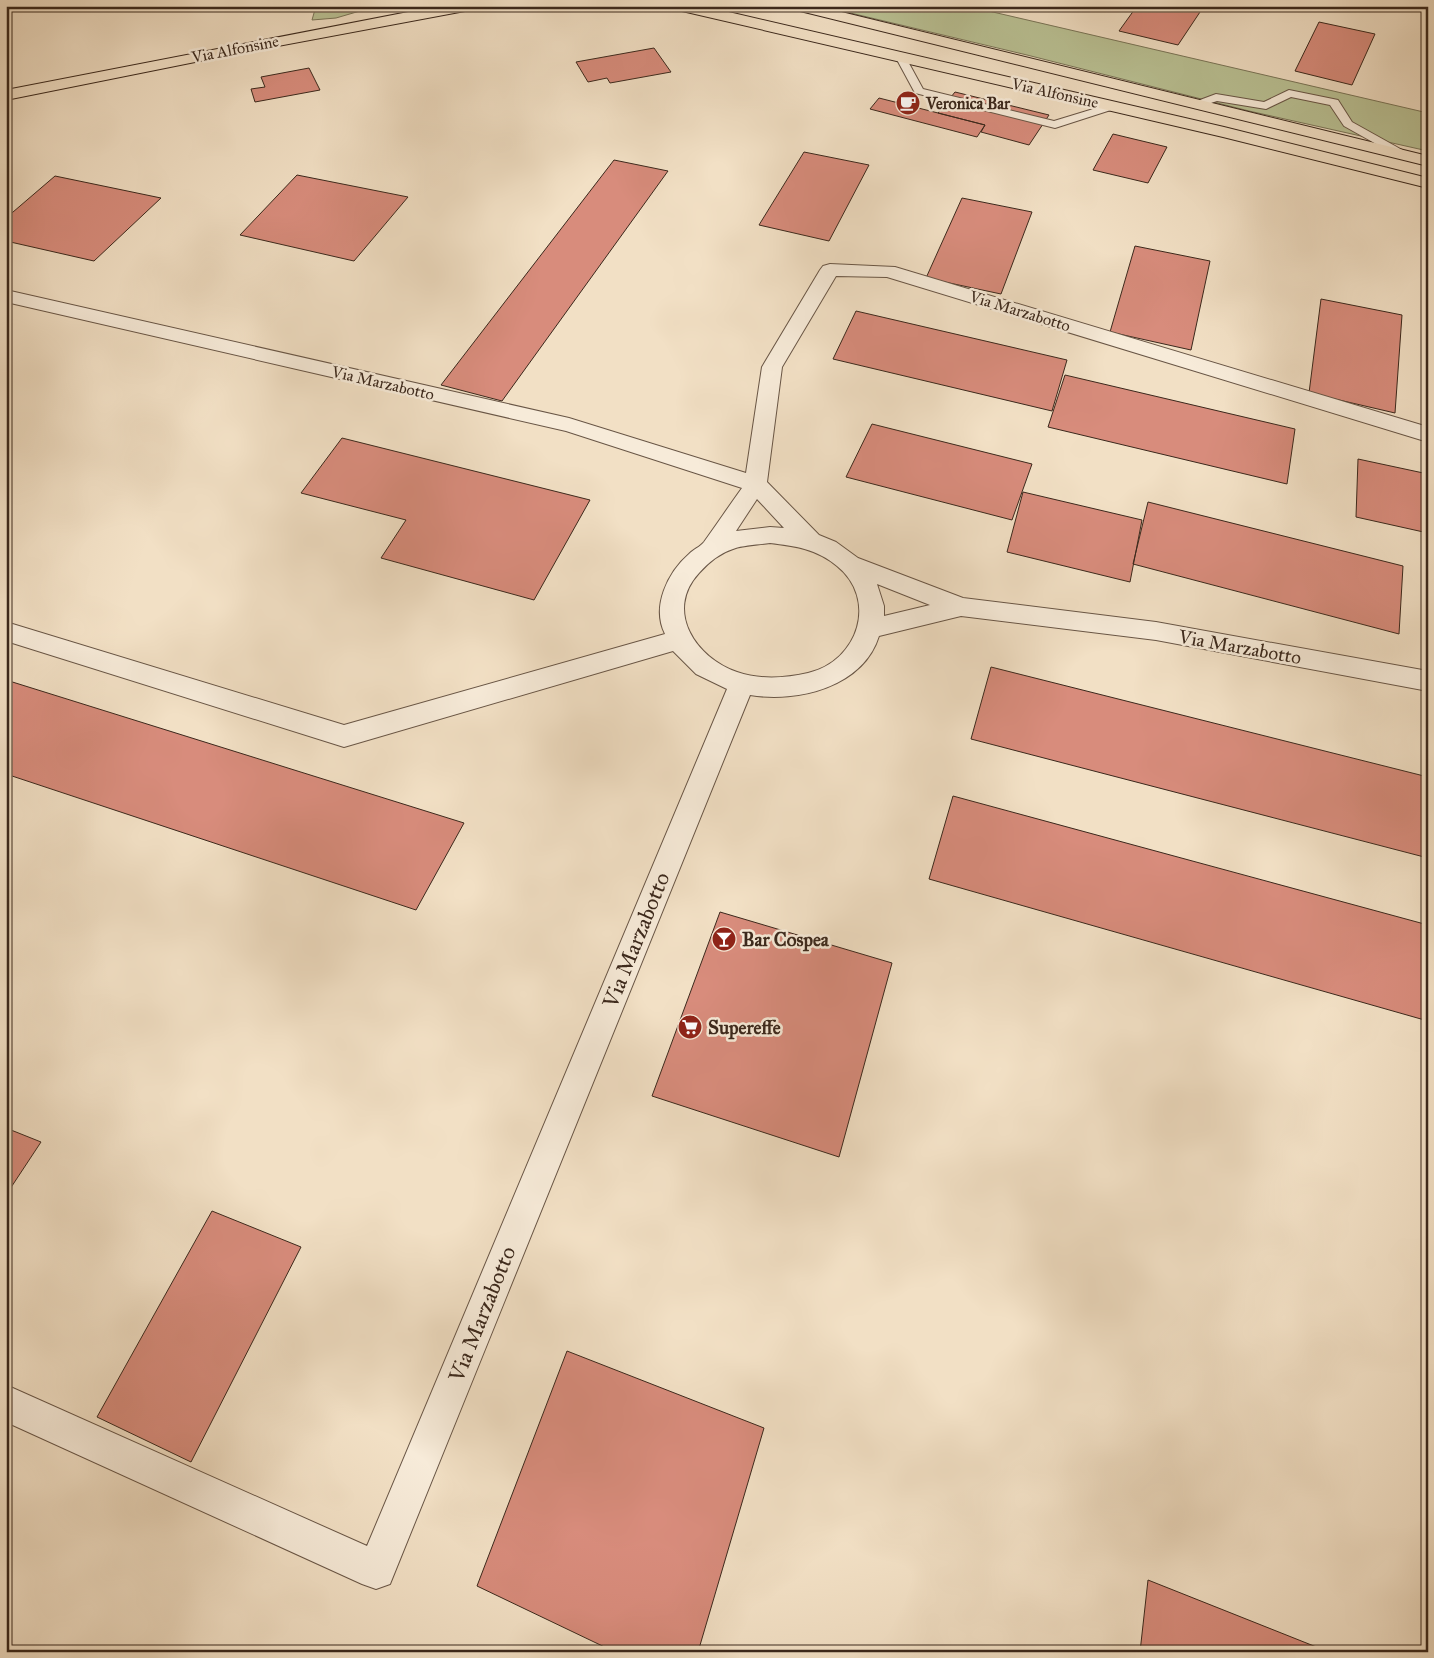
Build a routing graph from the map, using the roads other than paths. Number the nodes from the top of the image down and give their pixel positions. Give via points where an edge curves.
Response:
1 (465, 6) edge
2 (682, 6) edge
3 (688, 6) edge
4 (797, 6) edge
5 (900, 56) junction
6 (6, 95) edge
7 (1196, 104) junction
8 (1113, 106) junction
9 (1407, 156) junction
10 (1428, 161) edge
11 (1428, 183) edge
12 (6, 296) edge
13 (1428, 435) edge
14 (756, 484) junction
15 (811, 542) junction
16 (712, 548) junction
17 (850, 564) junction
18 (961, 607) junction
19 (872, 628) junction
20 (6, 631) edge
21 (680, 639) junction
22 (1428, 681) edge
23 (742, 684) junction
24 (6, 1403) edge

1 - 6 main road, Via Alfonsine
2 - 3 main road, Via Alfonsine
3 - 5 main road, Via Alfonsine
4 - 7 main road, Via Alfonsine
5 - 8 main road, Via Alfonsine
5 - 8 lane via 919,91 1055,125
7 - 9 main road, Via Alfonsine
7 - 9 lane via 1216,97 1266,106 1289,93 1334,102 1348,124
8 - 11 main road, Via Alfonsine
9 - 10 main road, Via Alfonsine
12 - 14 street, Via Marzabotto via 569,425
13 - 14 street, Via Marzabotto via 888,271 830,270 772,366
14 - 15 street, Via Marzabotto
14 - 16 street, Via Marzabotto
15 - 16 street, Via Marzabotto via 770,535 740,538
15 - 17 street, Via Marzabotto via 828,548
16 - 21 street, Via Marzabotto via 689,566 675,588 671,614
17 - 18 street, Via Marzabotto
17 - 19 street, Via Marzabotto via 865,583 873,605
18 - 19 street, Via Marzabotto
18 - 22 street, Via Marzabotto via 1156,631
19 - 23 street, Via Marzabotto via 860,652 838,671 809,683 776,688
20 - 21 street via 344,736
21 - 23 street, Via Marzabotto via 694,658 708,669
23 - 24 street, Via Marzabotto via 376,1570

